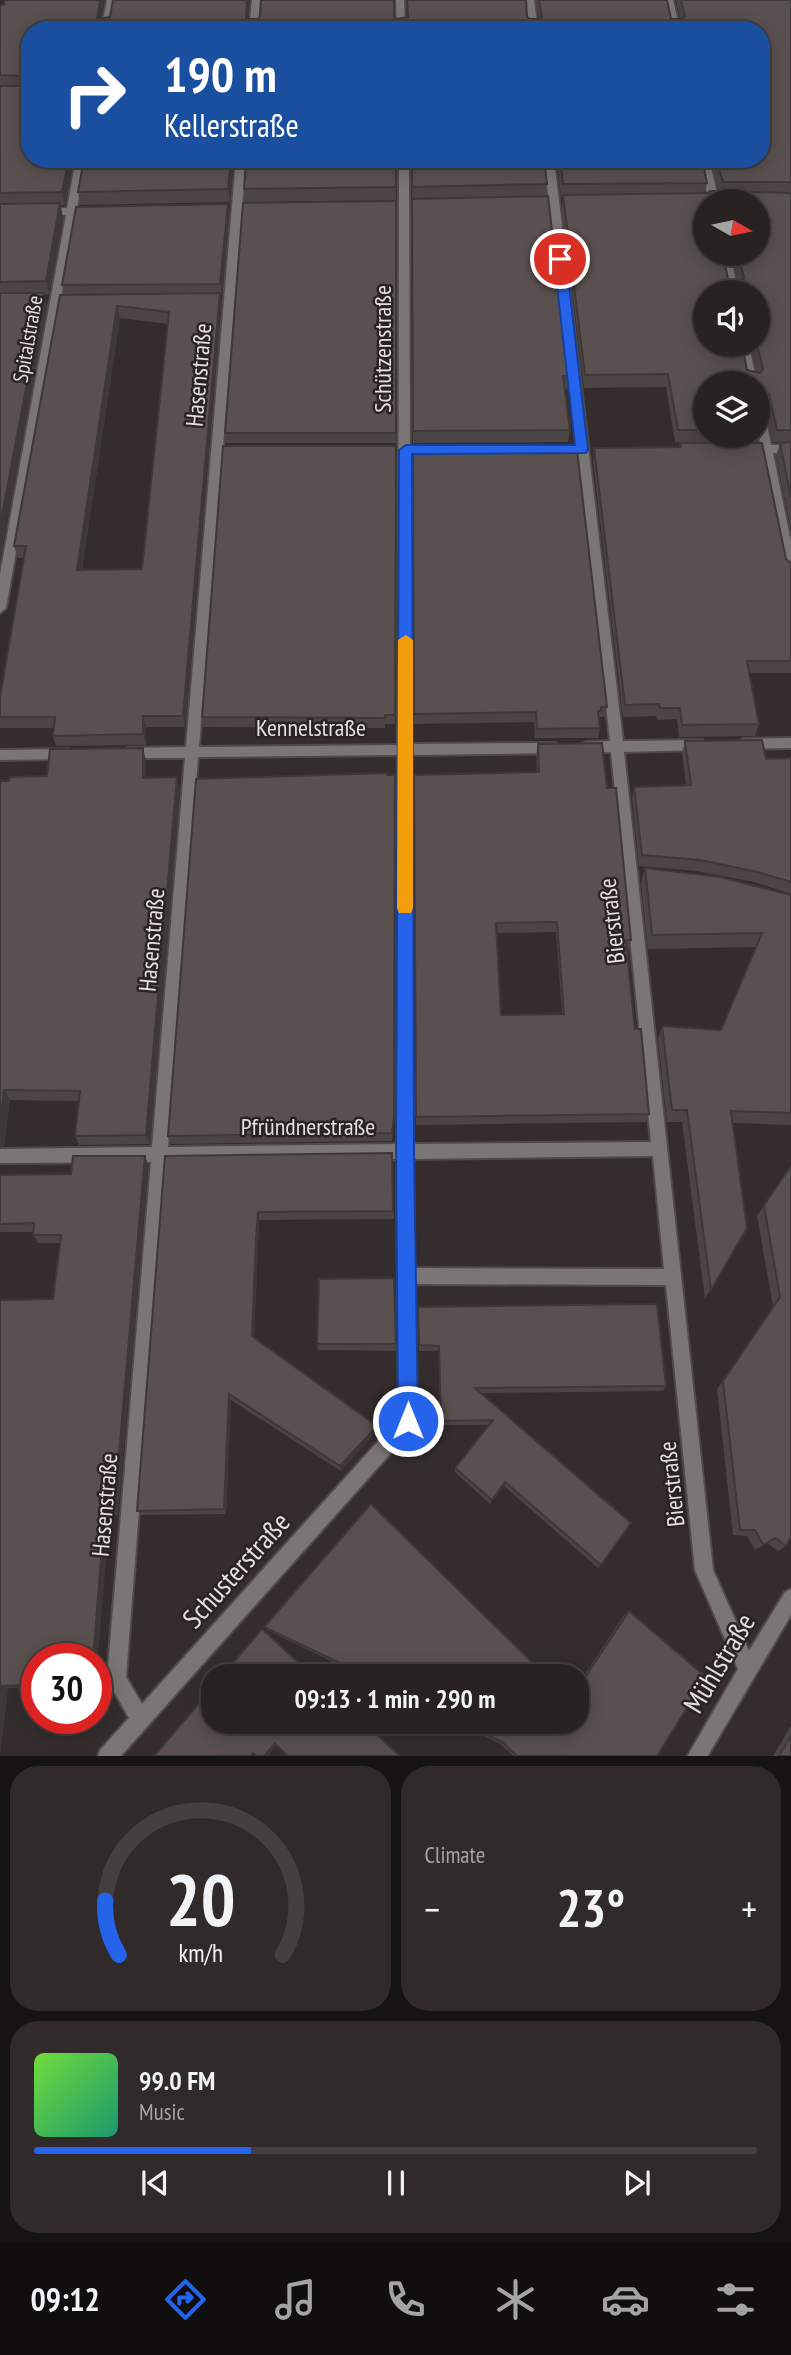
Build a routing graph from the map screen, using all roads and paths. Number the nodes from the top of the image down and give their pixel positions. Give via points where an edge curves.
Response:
1 (111, 0) edge
2 (256, 0) edge
3 (400, 0) edge
4 (530, 0) edge
5 (669, 0) edge
6 (107, 21) edge
7 (254, 21) edge
8 (401, 21) edge
9 (533, 21) edge
10 (674, 21) edge
11 (79, 168) edge
12 (241, 168) edge
13 (403, 168) edge
14 (549, 168) edge
15 (706, 168) edge
16 (710, 189) edge
17 (540, 204) edge
18 (554, 204) junction
19 (567, 204) edge
20 (398, 205) junction
21 (418, 205) edge
22 (243, 208) junction
23 (223, 209) edge
24 (99, 211) edge
25 (36, 212) edge
26 (71, 212) junction
27 (216, 299) edge
28 (230, 299) junction
29 (68, 300) edge
30 (41, 301) edge
31 (55, 301) junction
32 (740, 449) edge
33 (766, 449) junction
34 (791, 449) edge
35 (217, 450) junction
36 (231, 450) edge
37 (392, 450) edge
38 (406, 450) junction
39 (419, 450) edge
40 (568, 450) edge
41 (582, 450) junction
42 (595, 450) edge
43 (791, 571) edge
44 (0, 608) edge
45 (791, 743) edge
46 (616, 747) junction
47 (405, 750) junction
48 (193, 752) junction
49 (110, 753) edge
50 (83, 754) edge
51 (0, 755) edge
52 (659, 1149) junction
53 (405, 1150) junction
54 (158, 1153) junction
55 (0, 1156) edge
56 (407, 1276) junction
57 (673, 1277) junction
58 (408, 1421) joint
59 (791, 1598) edge
60 (747, 1669) junction
61 (140, 1718) junction
62 (107, 1756) edge
63 (696, 1756) edge

1 - 6 street
2 - 7 street
3 - 8 street
4 - 9 street
5 - 10 street
11 - 26 street, Spitalstraße
12 - 22 street, Hasenstraße
13 - 20 street, Schützenstraße
14 - 18 street, Bierstraße
15 - 16 street
17 - 18 street
18 - 19 street
18 - 41 street, Bierstraße
20 - 21 street
20 - 38 street, Schützenstraße
22 - 23 street
22 - 28 street, Hasenstraße
24 - 26 street
25 - 26 street
26 - 31 street, Spitalstraße
27 - 28 street
28 - 35 street, Hasenstraße
29 - 31 street
30 - 31 street
31 - 44 street, Spitalstraße
32 - 33 street
33 - 34 street
33 - 43 street
35 - 36 street
35 - 48 street, Hasenstraße
37 - 38 street
38 - 39 street
38 - 47 street, Schützenstraße
40 - 41 street
41 - 42 street
41 - 46 street, Bierstraße
45 - 46 street, Kennelstraße
46 - 47 street, Kennelstraße
46 - 52 street, Bierstraße via 637,874
47 - 48 street, Kennelstraße
47 - 53 street, Schützenstraße
48 - 49 street, Kennelstraße
48 - 54 street, Hasenstraße
50 - 51 street
52 - 53 street, Pfründnerstraße
52 - 57 street, Bierstraße
53 - 54 street, Pfründnerstraße
53 - 56 street, Schützenstraße
54 - 55 street, Pfründnerstraße
54 - 61 street, Hasenstraße via 116,1679
56 - 57 street
56 - 58 street, Schützenstraße
57 - 60 street, Bierstraße via 704,1570
58 - 61 street, Schusterstraße
59 - 60 street, Mühlstraße
60 - 63 street, Mühlstraße
61 - 62 street, Schusterstraße

